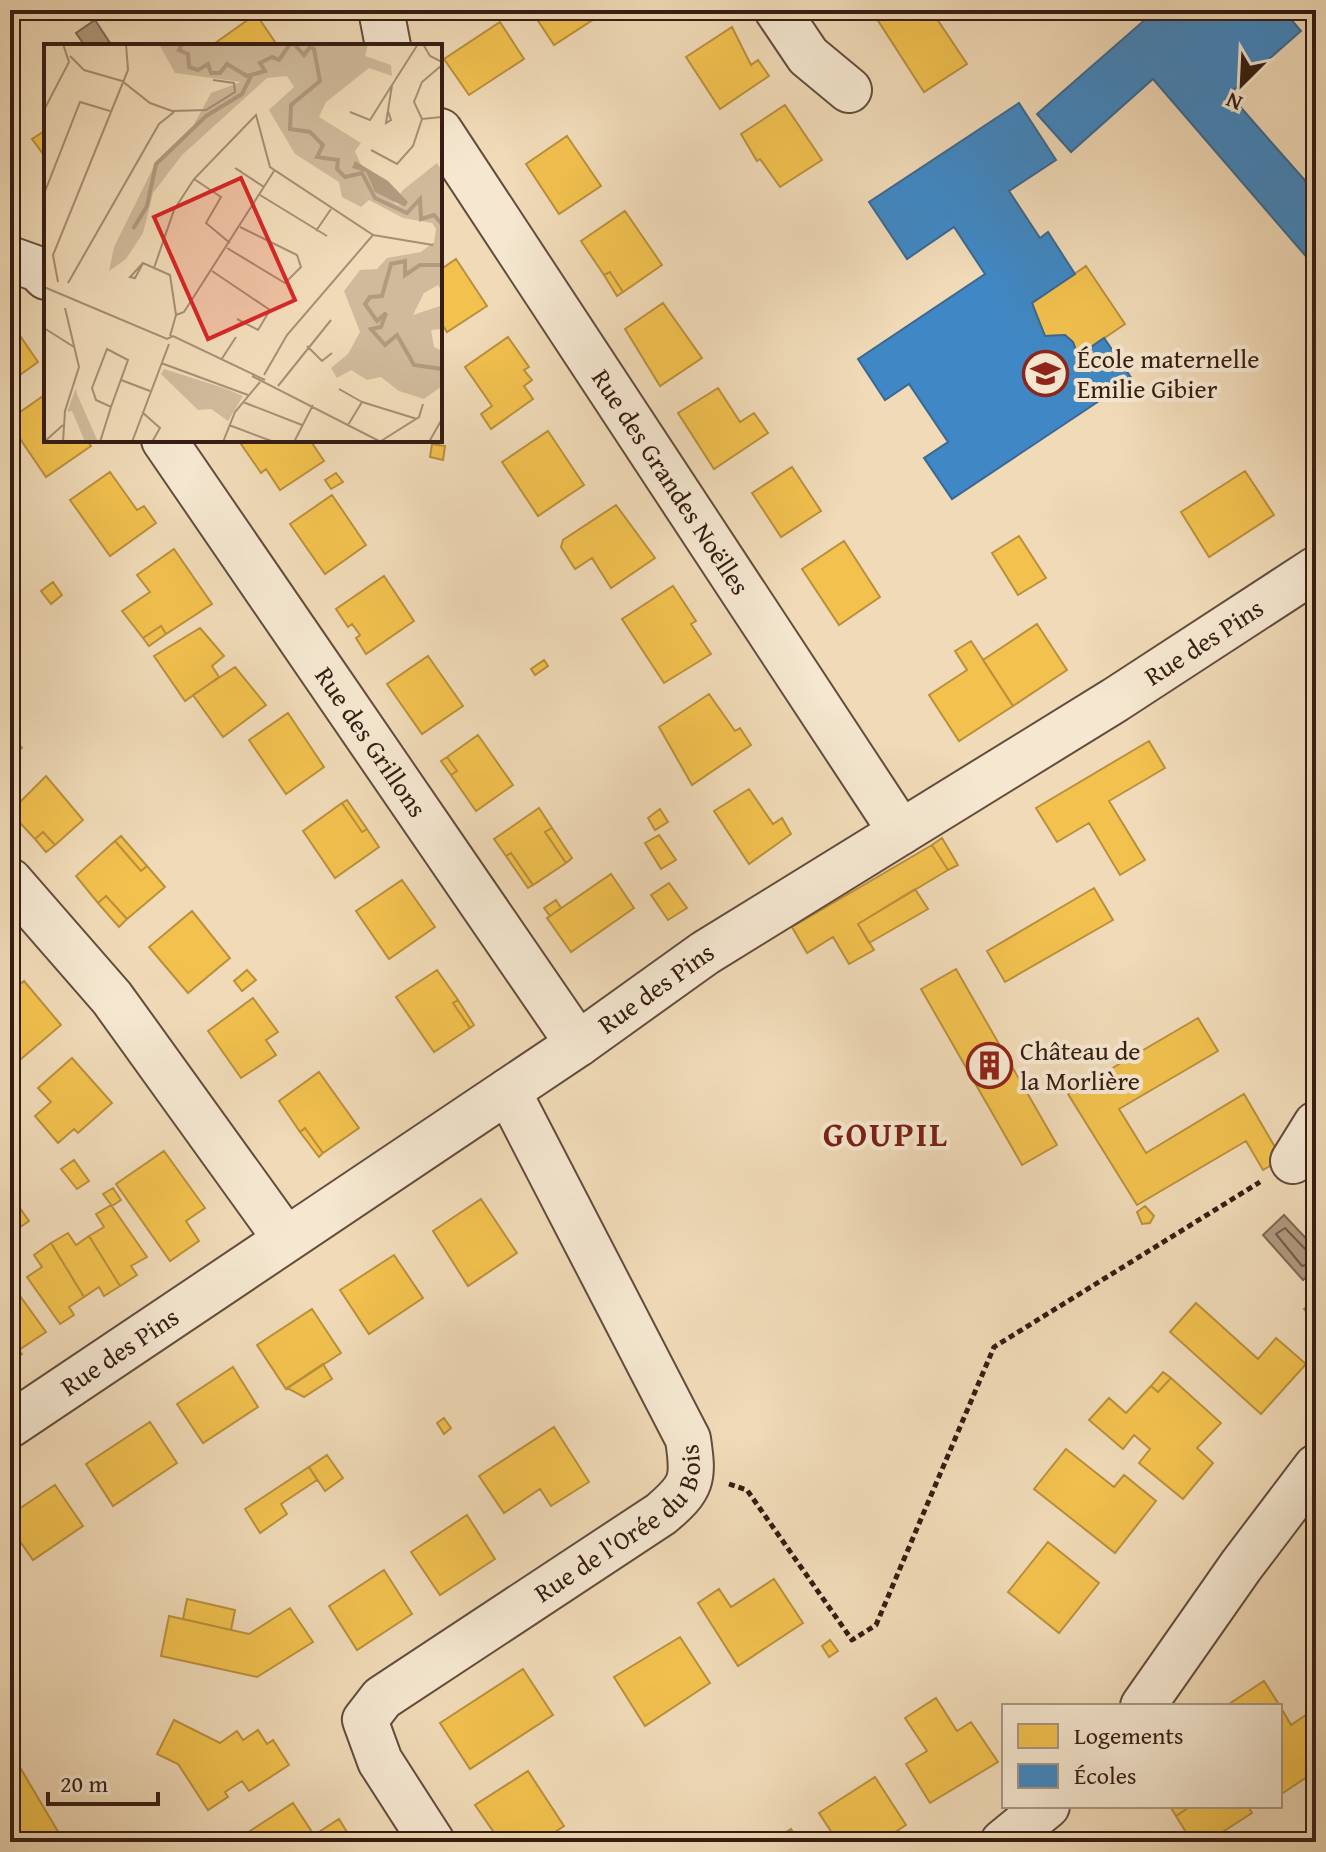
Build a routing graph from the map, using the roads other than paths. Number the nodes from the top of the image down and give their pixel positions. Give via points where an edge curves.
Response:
1 (385, 10) edge
2 (777, 10) edge
3 (388, 44) edge
4 (849, 90) dead end
5 (442, 134) edge
6 (10, 259) edge
7 (44, 275) edge
8 (165, 442) edge
9 (1316, 569) edge
10 (901, 832) junction
11 (10, 881) edge
12 (578, 1044) junction
13 (508, 1091) junction
14 (1316, 1124) edge
15 (1293, 1161) road end
16 (285, 1238) junction
17 (10, 1425) edge
18 (1316, 1467) edge
19 (1144, 1704) edge
20 (1045, 1808) edge
21 (432, 1842) edge
22 (1003, 1842) edge

1 - 3 street
2 - 4 street via 808,56
5 - 10 street, Rue des Grandes Noëlles
6 - 7 street
8 - 12 street, Rue des Grillons
9 - 10 street, Rue des Pins
10 - 12 street, Rue des Pins via 705,953
11 - 16 street via 112,998
12 - 13 street, Rue des Pins
13 - 16 street, Rue des Pins
13 - 21 street, Rue de l'Orée du Bois via 688,1439 693,1473 683,1495 661,1514 382,1698 365,1720 380,1761
14 - 15 street
16 - 17 street, Rue des Pins
18 - 19 street
20 - 22 street

